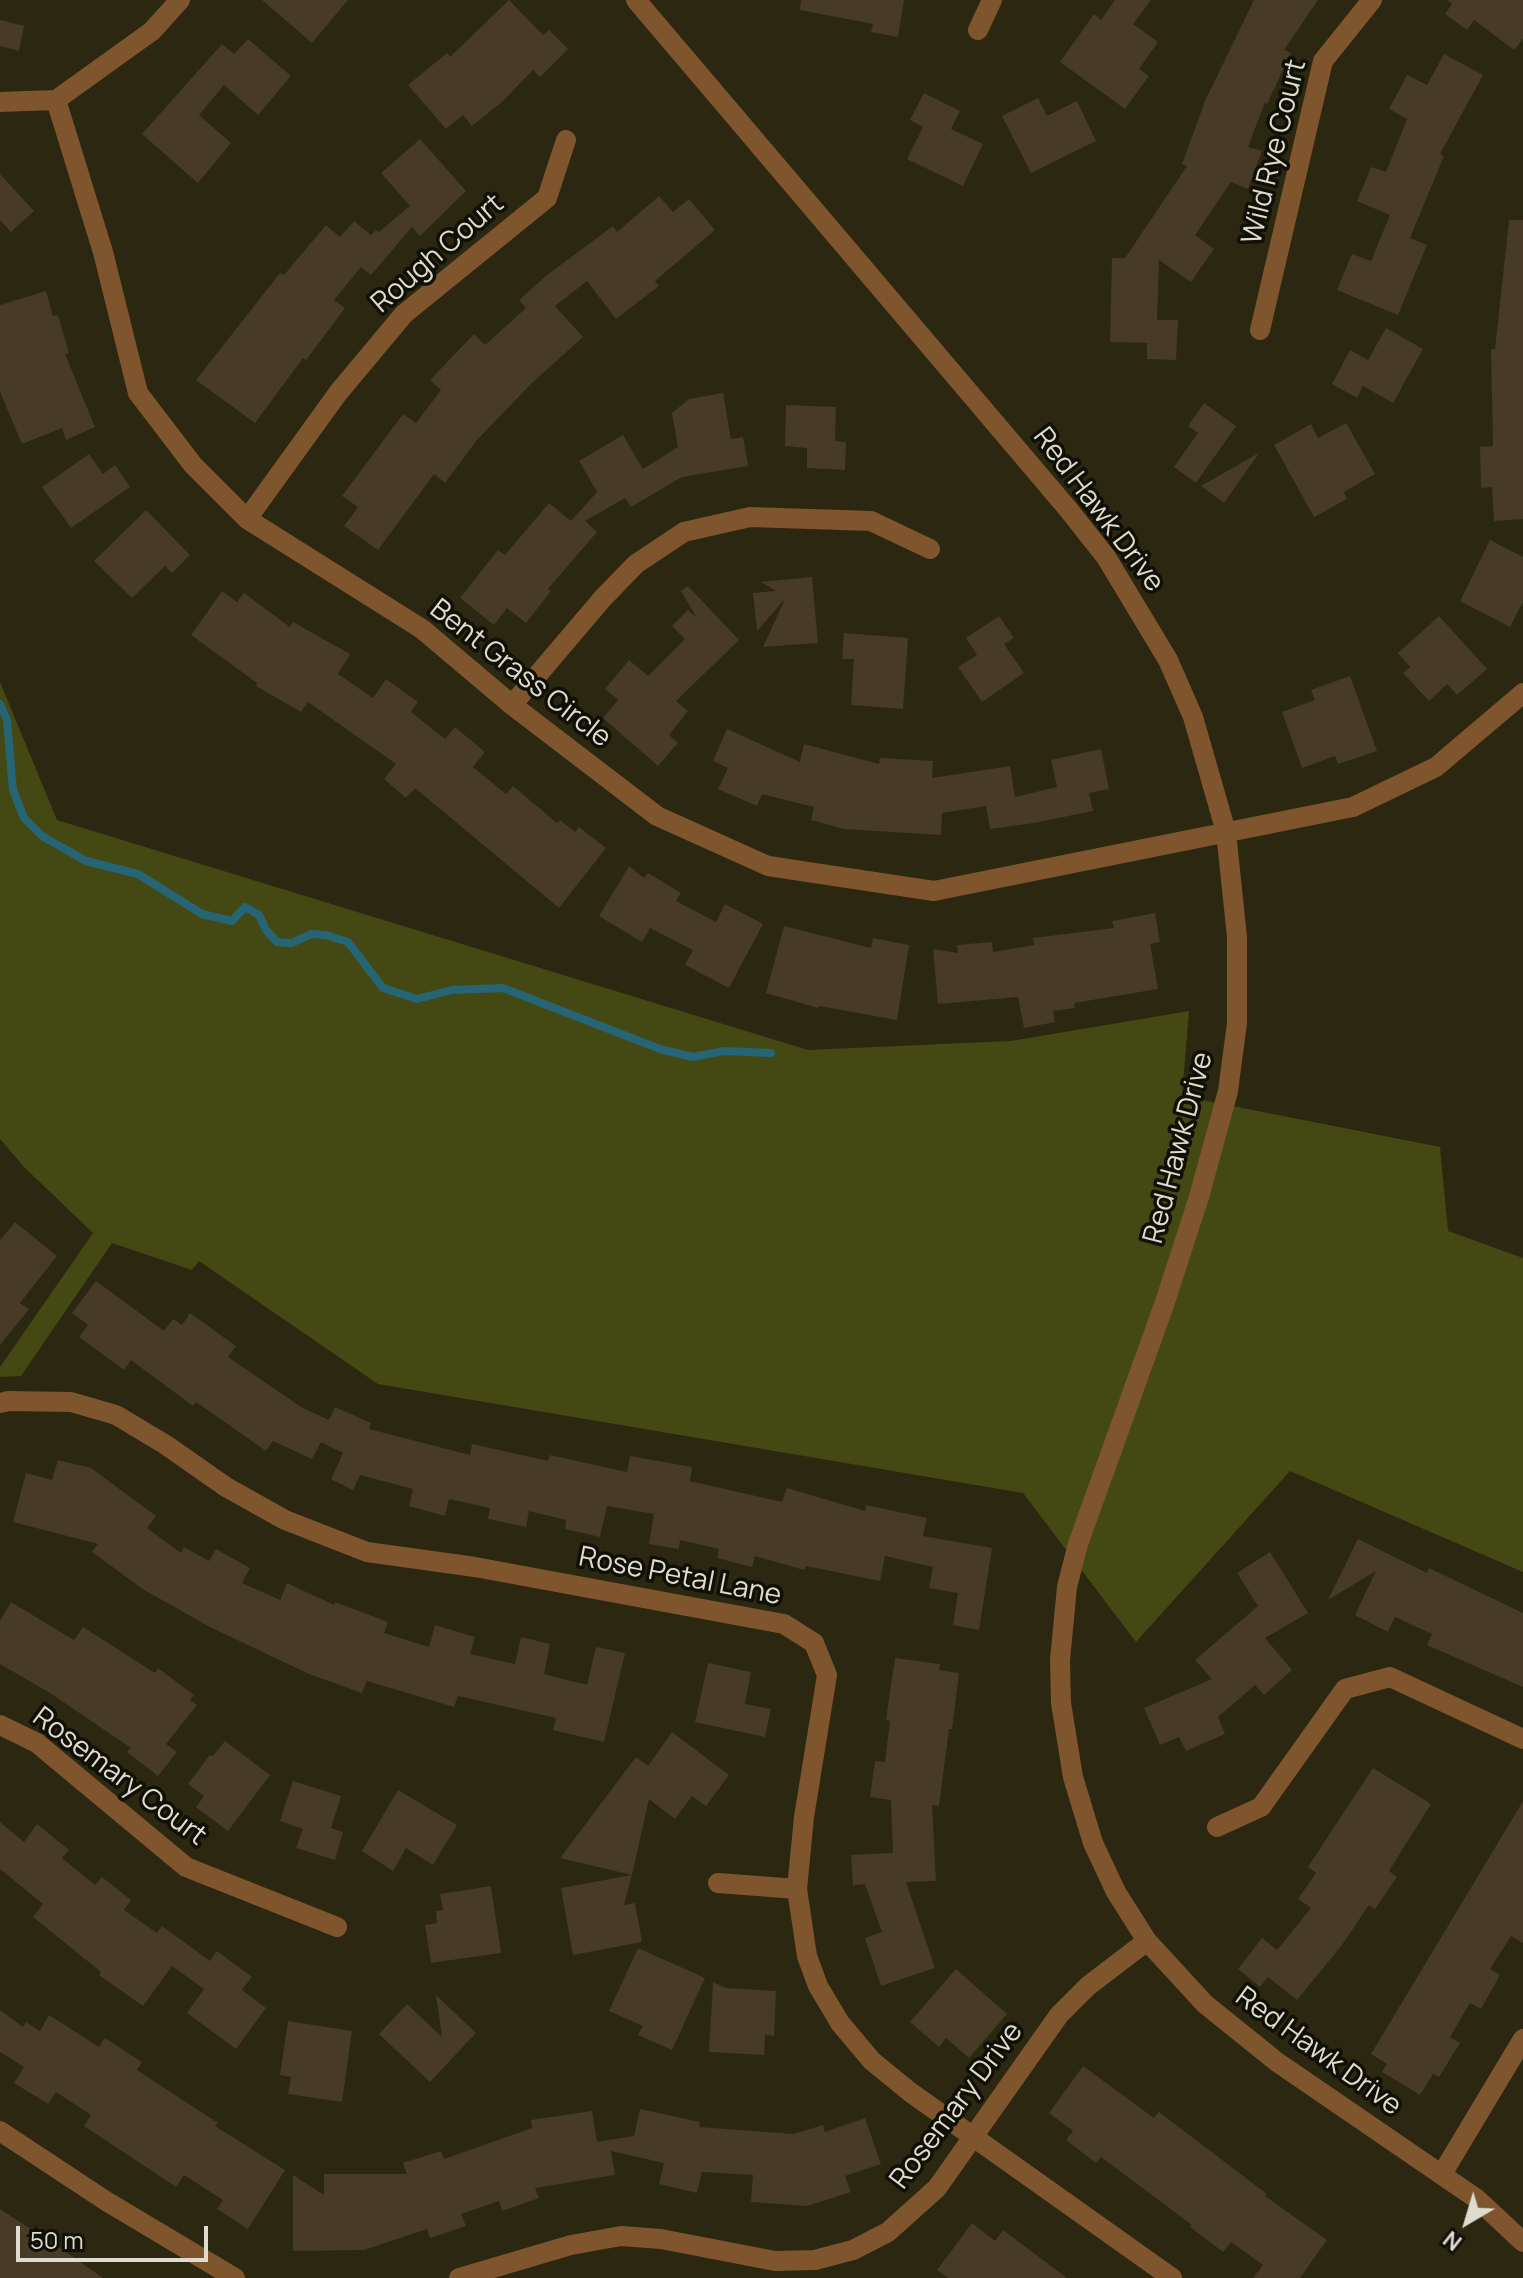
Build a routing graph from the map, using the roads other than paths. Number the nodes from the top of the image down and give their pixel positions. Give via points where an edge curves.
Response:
1 (180, 0) edge
2 (636, 0) edge
3 (992, 0) edge
4 (1372, 0) edge
5 (978, 30) dead end
6 (56, 100) junction
7 (0, 102) edge
8 (566, 140) dead end
9 (1260, 330) dead end
10 (247, 519) junction
11 (930, 549) dead end
12 (1523, 693) edge
13 (512, 705) junction
14 (1226, 832) junction
15 (0, 1403) edge
16 (0, 1725) edge
17 (1523, 1739) edge
18 (1217, 1827) dead end
19 (718, 1883) dead end
20 (797, 1889) junction
21 (337, 1927) dead end
22 (1147, 1941) junction
23 (1523, 2039) edge
24 (0, 2131) edge
25 (973, 2137) junction
26 (1442, 2174) junction
27 (1523, 2242) edge
28 (235, 2278) edge
29 (459, 2278) edge
30 (1172, 2278) edge

1 - 6 street via 152,31
2 - 14 street, Red Hawk Drive via 1106,557 1168,660 1193,717
3 - 5 street
4 - 9 street, Wild Rye Court via 1323,61
6 - 7 street
6 - 10 street, Bent Grass Circle via 103,252 138,393 193,465
8 - 10 street, Rough Court via 547,198 404,314 338,393
10 - 13 street, Bent Grass Circle via 422,629
11 - 13 street via 871,521 750,517 684,532 625,575
12 - 14 street, Bent Grass Circle via 1436,767 1353,807
13 - 14 street, Bent Grass Circle via 657,816 768,866 934,891
14 - 22 street, Red Hawk Drive via 1238,990 1228,1091 1164,1305 1078,1544 1061,1648 1061,1703 1073,1777 1093,1843
15 - 20 street, Rose Petal Lane via 71,1402 116,1415 285,1520 367,1552 784,1624 814,1643 827,1675
16 - 21 street, Rosemary Court via 37,1743 186,1867
17 - 18 street via 1390,1677 1345,1689 1261,1807
19 - 20 street
20 - 25 street, Rose Petal Lane via 807,1956 840,2023 872,2061
22 - 25 street, Rosemary Drive via 1059,2015
22 - 26 street, Red Hawk Drive via 1205,2004 1252,2044
23 - 26 street
24 - 28 street
25 - 29 street, Rosemary Drive via 912,2213 853,2250 815,2260 775,2261 621,2236
25 - 30 street, Rose Petal Lane
26 - 27 street, Red Hawk Drive

